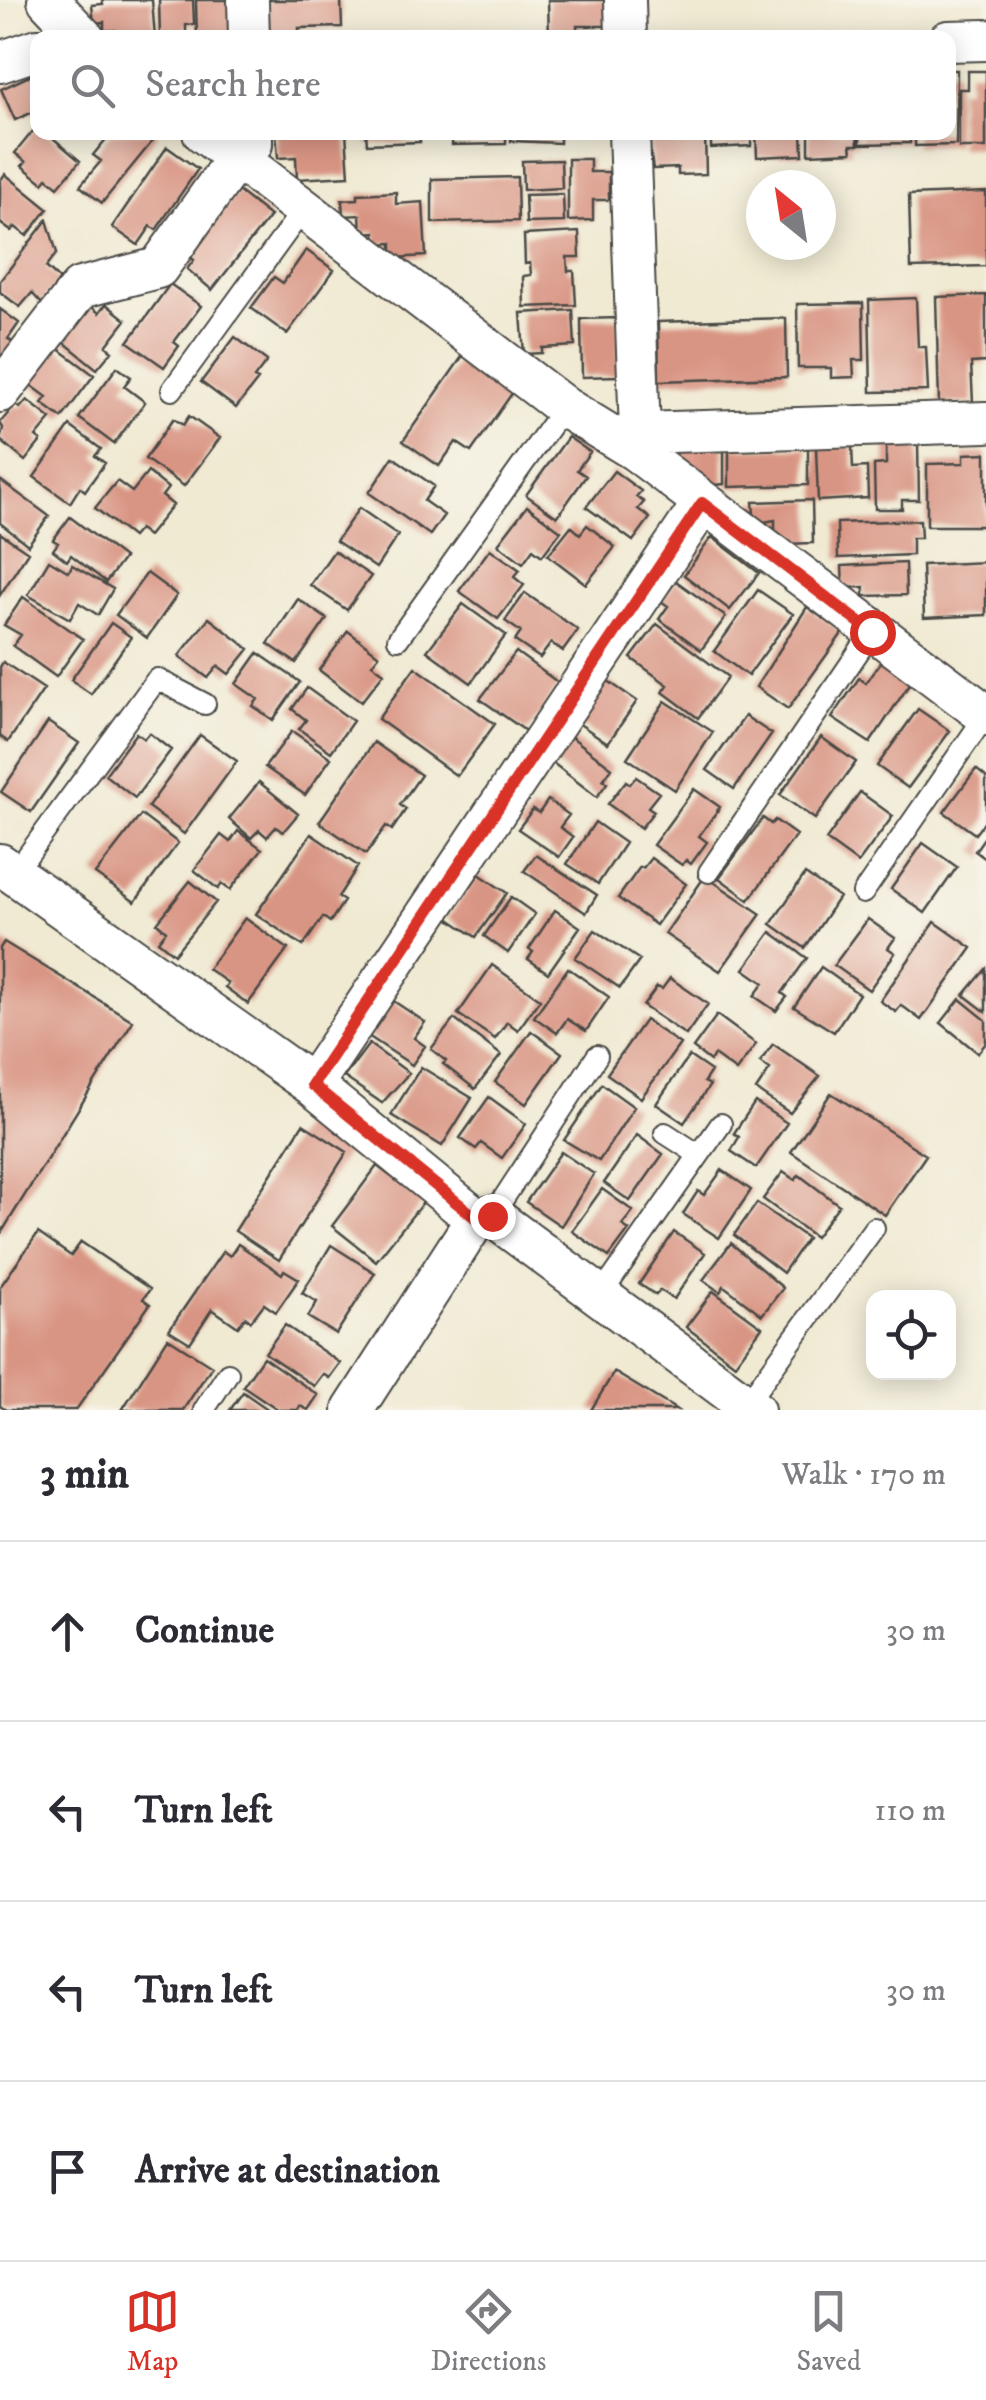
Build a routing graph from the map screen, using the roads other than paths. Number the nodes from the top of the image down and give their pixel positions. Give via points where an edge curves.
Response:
1 (48, 0) edge
2 (248, 0) edge
3 (625, 0) edge
4 (74, 30) edge
5 (249, 30) edge
6 (626, 30) edge
7 (986, 40) edge
8 (956, 41) edge
9 (30, 52) edge
10 (0, 62) edge
11 (629, 140) edge
12 (243, 146) edge
13 (302, 211) junction
14 (172, 390) dead end
15 (0, 392) edge
16 (564, 407) junction
17 (986, 422) edge
18 (638, 442) junction
19 (702, 503) junction
20 (872, 632) junction
21 (398, 640) dead end
22 (205, 704) dead end
23 (986, 715) edge
24 (7, 869) edge
25 (709, 872) dead end
26 (863, 893) dead end
27 (597, 1056) dead end
28 (312, 1085) junction
29 (721, 1124) dead end
30 (665, 1133) dead end
31 (699, 1154) junction
32 (484, 1217) junction
33 (874, 1228) dead end
34 (600, 1296) junction
35 (228, 1373) dead end
36 (750, 1407) edge
37 (204, 1410) edge
38 (353, 1410) edge

1 - 4 street
2 - 5 street
3 - 6 street
7 - 8 street
9 - 10 street
11 - 18 street
12 - 13 street
12 - 15 street via 158,268 80,288
13 - 14 lane
13 - 16 street
16 - 18 street
16 - 21 lane
17 - 18 street
18 - 19 street
19 - 20 street
19 - 28 street
20 - 23 street
20 - 25 lane
22 - 24 lane via 157,679
23 - 26 lane
24 - 28 street
27 - 32 lane
28 - 32 street
29 - 31 lane
30 - 31 lane
31 - 34 lane
32 - 34 street
32 - 38 street
33 - 36 lane
34 - 36 street
35 - 37 lane

